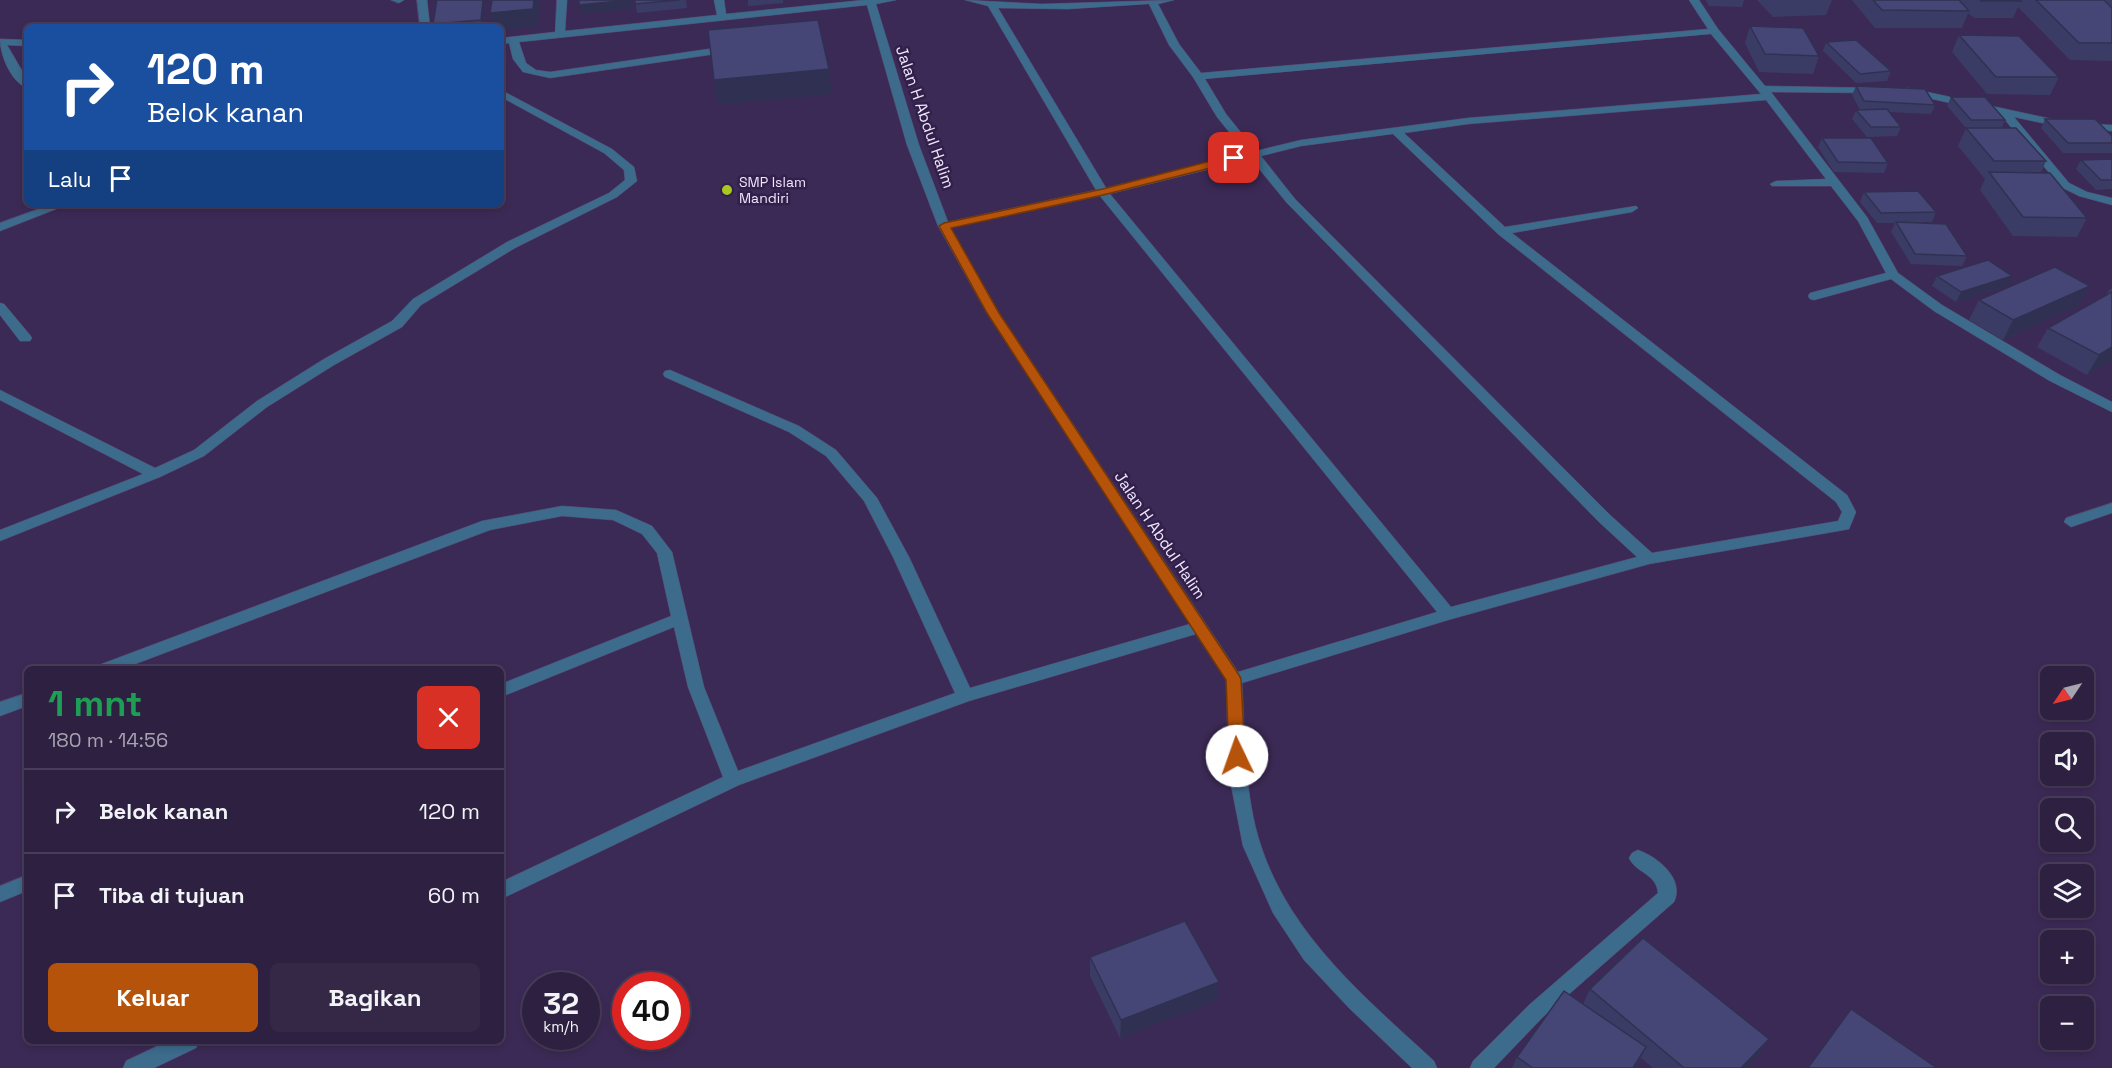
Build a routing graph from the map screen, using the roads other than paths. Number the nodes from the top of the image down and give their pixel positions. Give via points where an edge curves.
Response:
1 (422, 0) edge
2 (562, 0) edge
3 (719, 0) edge
4 (891, 0) edge
5 (970, 0) edge
6 (1169, 0) edge
7 (1694, 0) edge
8 (870, 1) edge
9 (1152, 1) edge
10 (1113, 2) edge
11 (990, 3) edge
12 (722, 19) junction
13 (425, 24) edge
14 (1714, 30) junction
15 (560, 35) junction
16 (514, 40) junction
17 (0, 42) edge
18 (504, 42) edge
19 (24, 43) edge
20 (736, 48) edge
21 (1198, 75) junction
22 (24, 82) edge
23 (1881, 90) edge
24 (1892, 90) edge
25 (1766, 93) junction
26 (504, 95) edge
27 (2004, 112) junction
28 (2112, 128) edge
29 (1395, 130) junction
30 (1253, 154) junction
31 (1833, 182) junction
32 (1776, 184) dead end
33 (1103, 192) junction
34 (2112, 202) edge
35 (55, 207) edge
36 (1632, 208) dead end
37 (944, 226) junction
38 (0, 228) edge
39 (1502, 231) junction
40 (1893, 275) junction
41 (1814, 296) dead end
42 (0, 307) edge
43 (25, 338) dead end
44 (670, 374) dead end
45 (0, 394) edge
46 (2109, 404) edge
47 (155, 474) junction
48 (2112, 508) edge
49 (2071, 522) dead end
50 (0, 536) edge
51 (1649, 559) junction
52 (1448, 614) junction
53 (679, 620) junction
54 (1200, 627) junction
55 (113, 666) edge
56 (1234, 679) junction
57 (504, 690) edge
58 (965, 696) junction
59 (24, 700) edge
60 (0, 709) edge
61 (733, 780) junction
62 (1638, 858) dead end
63 (24, 884) edge
64 (504, 890) edge
65 (0, 894) edge
66 (183, 1044) edge
67 (133, 1068) edge
68 (1427, 1068) edge
69 (1480, 1068) edge

1 - 13 street
2 - 15 street
3 - 12 street
4 - 8 street
5 - 11 street
6 - 9 street
7 - 14 street
8 - 12 street
8 - 37 street, Jalan H Abdul Halim via 913,145
9 - 10 street
9 - 21 street via 1174,45
10 - 11 street
11 - 33 street
12 - 15 street
14 - 21 street
14 - 25 street
15 - 16 street
16 - 18 street
16 - 20 street via 515,58 541,75
17 - 19 street
17 - 22 street
21 - 30 street via 1221,115
23 - 25 street
24 - 27 street via 1939,95
25 - 29 street
25 - 31 street
26 - 47 street via 608,151 630,169 632,181 613,195 511,245 417,302 397,324 261,404 200,453
27 - 28 street via 2073,126
27 - 34 street via 2065,185
29 - 30 street
29 - 39 street
30 - 33 street
30 - 51 street via 1339,253
31 - 32 street
31 - 40 street via 1863,220
33 - 37 street
33 - 52 street
35 - 38 street
36 - 39 street
37 - 54 street, Jalan H Abdul Halim via 993,313
39 - 51 street via 1842,499 1849,512 1844,525
40 - 41 street
40 - 46 street via 1938,308 2055,378
42 - 43 street
44 - 58 street via 794,429 831,453 870,498
45 - 47 street
47 - 50 street
48 - 49 street
51 - 52 street
52 - 56 street
53 - 55 street via 663,552 647,530 616,515 562,511 487,525
53 - 57 street
53 - 61 street via 696,687
54 - 56 street, Jalan H Abdul Halim
54 - 58 street
56 - 68 street via 1238,775 1252,846 1281,907 1311,954
58 - 61 street
59 - 60 street
61 - 64 street
62 - 69 street via 1666,880 1666,896 1536,1011
63 - 65 street
66 - 67 street

